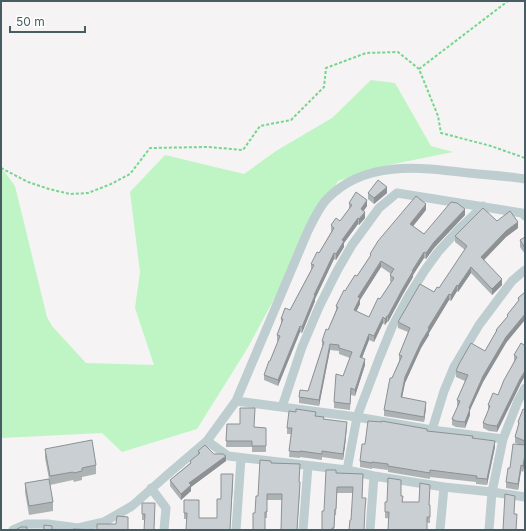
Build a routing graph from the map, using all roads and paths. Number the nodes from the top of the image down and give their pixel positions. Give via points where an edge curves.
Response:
1 (508, 1) edge
2 (419, 69) junction
3 (525, 158) edge
4 (1, 168) edge
5 (525, 179) edge
6 (483, 206) junction
7 (525, 216) edge
8 (525, 270) edge
9 (525, 388) edge
10 (236, 401) junction
11 (282, 407) junction
12 (357, 417) junction
13 (432, 430) junction
14 (503, 439) junction
15 (207, 441) junction
16 (241, 458) junction
17 (308, 466) junction
18 (347, 470) junction
19 (374, 476) junction
20 (444, 487) junction
21 (151, 488) junction
22 (492, 492) junction
23 (525, 497) edge
24 (13, 530) edge
25 (164, 530) edge
26 (236, 530) edge
27 (303, 530) edge
28 (370, 530) edge
29 (440, 530) edge
30 (489, 530) edge

1 - 2 path
2 - 3 path via 438,116 441,133
2 - 4 path via 398,52 366,53 326,68 324,87 291,120 260,126 243,150 208,147 150,148 130,174 88,193 70,194 49,190
5 - 10 street via 427,168 387,170 352,180 326,199 307,233
6 - 7 street via 522,213
6 - 11 street via 397,193 379,208 352,245 319,307
6 - 12 street via 438,252 408,297 392,327
8 - 13 street via 512,281 479,325 458,361 444,391
9 - 14 street
10 - 11 street
10 - 15 street
11 - 12 street
12 - 13 street
12 - 18 street
13 - 14 street
14 - 22 street
15 - 16 street via 228,456
15 - 21 street
16 - 17 street
16 - 26 street
17 - 18 street
17 - 27 street
18 - 19 street
19 - 20 street
19 - 28 street
20 - 22 street
20 - 29 street
21 - 24 street via 132,506 104,522 78,528 27,524
21 - 25 street via 166,508
22 - 23 street
22 - 30 street

